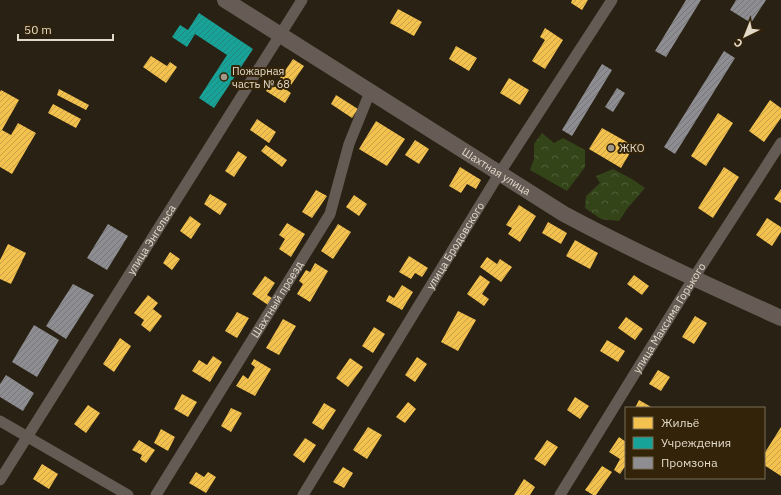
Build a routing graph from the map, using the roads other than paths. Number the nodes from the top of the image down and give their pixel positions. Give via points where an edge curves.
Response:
1 (225, 0) edge
2 (302, 0) edge
3 (612, 0) edge
4 (281, 35) junction
5 (370, 92) junction
6 (781, 143) edge
7 (499, 174) junction
8 (693, 279) junction
9 (781, 318) edge
10 (0, 421) edge
11 (26, 437) junction
12 (0, 480) edge
13 (128, 495) edge
14 (156, 495) edge
15 (303, 495) edge
16 (560, 495) edge

1 - 4 main road, Шахтная улица
2 - 4 street, улица Энгельса
3 - 7 street, улица Бродовского
4 - 5 main road, Шахтная улица
4 - 11 street, улица Энгельса
5 - 7 main road, Шахтная улица
5 - 14 street, Шахтный проезд via 348,144 330,214
6 - 8 street, улица Максима Горького
7 - 8 main road, Шахтная улица via 564,214
7 - 15 street, улица Бродовского
8 - 9 main road, Шахтная улица
8 - 16 street, улица Максима Горького
10 - 11 street
11 - 12 street, улица Энгельса
11 - 13 street

